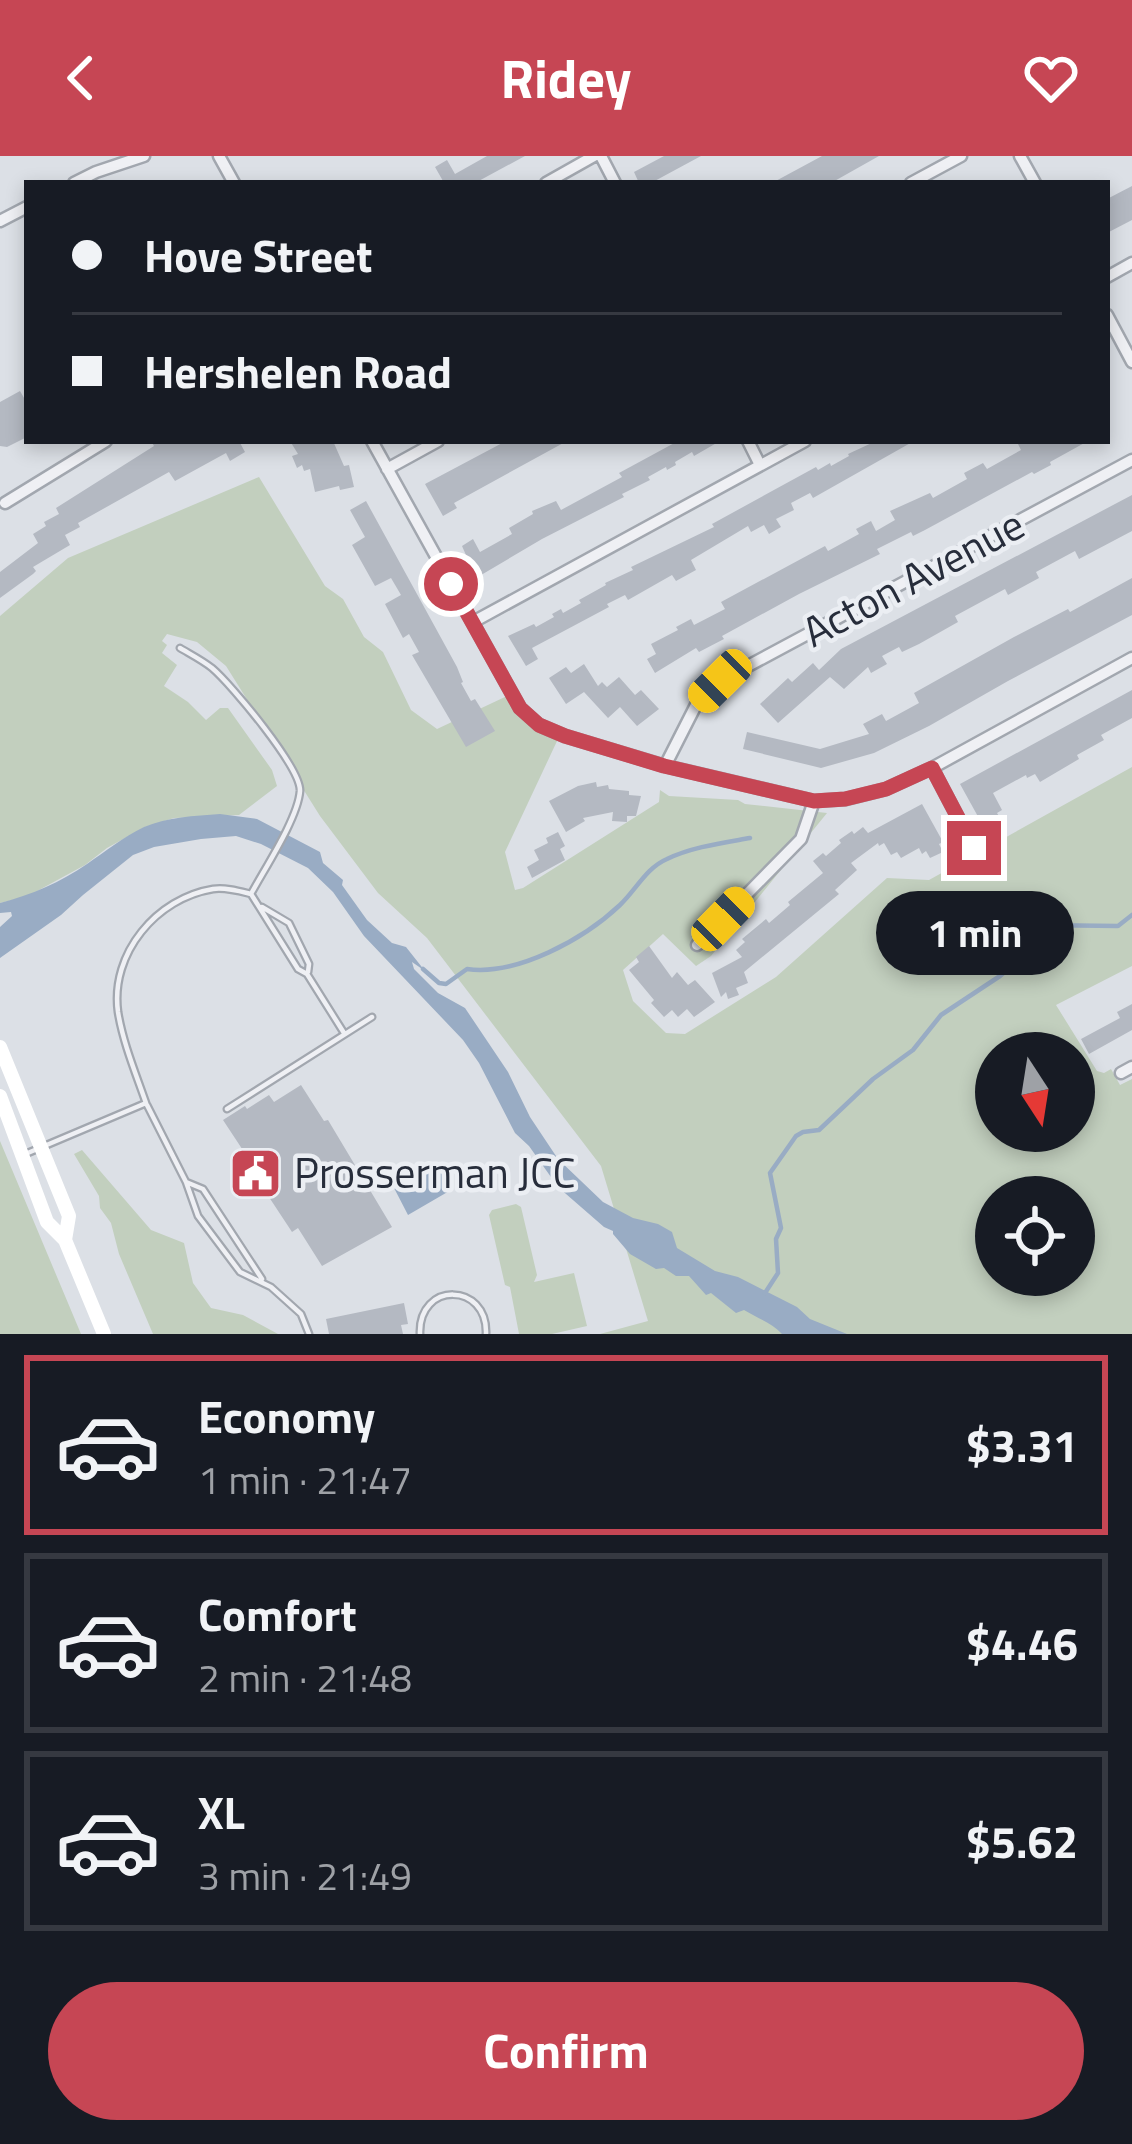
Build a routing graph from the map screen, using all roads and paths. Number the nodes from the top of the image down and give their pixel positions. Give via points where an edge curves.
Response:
1 (144, 156) edge
2 (597, 156) edge
3 (961, 156) edge
4 (80, 180) edge
5 (552, 180) edge
6 (917, 180) edge
7 (1110, 321) edge
8 (1132, 362) edge
9 (101, 444) edge
10 (374, 444) edge
11 (433, 444) edge
12 (750, 444) edge
13 (799, 444) edge
14 (1132, 460) edge
15 (760, 465) junction
16 (387, 469) junction
17 (5, 503) dead end
18 (472, 622) junction
19 (180, 648) dead end
20 (1132, 658) edge
21 (664, 766) junction
22 (932, 768) junction
23 (814, 801) junction
24 (974, 848) dead end
25 (251, 894) junction
26 (257, 904) junction
27 (697, 945) dead end
28 (307, 974) junction
29 (372, 1017) dead end
30 (344, 1034) junction
31 (0, 1047) edge
32 (0, 1096) edge
33 (146, 1103) junction
34 (226, 1109) dead end
35 (42, 1147) junction
36 (23, 1155) junction
37 (186, 1182) junction
38 (64, 1240) junction
39 (265, 1284) junction
40 (104, 1334) edge
41 (309, 1334) edge
42 (420, 1334) edge
43 (486, 1334) edge

1 - 4 street
2 - 5 street
3 - 6 street
7 - 8 street
9 - 17 street
10 - 16 street
11 - 16 street
12 - 15 street
13 - 15 street
14 - 21 street, Acton Avenue via 720,681 696,705
15 - 18 street
16 - 18 street
18 - 21 street via 520,708 539,725
19 - 25 lane via 226,682 301,786
20 - 22 street
21 - 23 street
22 - 23 street via 886,789
22 - 24 street
23 - 27 street via 801,839
25 - 26 lane
25 - 33 lane via 218,887 189,896 142,928 124,966 118,1010
26 - 28 lane
26 - 28 lane via 289,922
28 - 30 lane
29 - 30 lane
30 - 34 lane
31 - 35 main road
32 - 36 main road
33 - 35 lane
33 - 37 lane
35 - 36 lane
35 - 38 main road via 69,1216
36 - 38 main road via 47,1222
37 - 39 lane via 203,1189
37 - 39 lane via 198,1216 240,1272
38 - 40 main road
39 - 41 lane via 301,1314
42 - 43 lane via 426,1308 455,1294 482,1311

